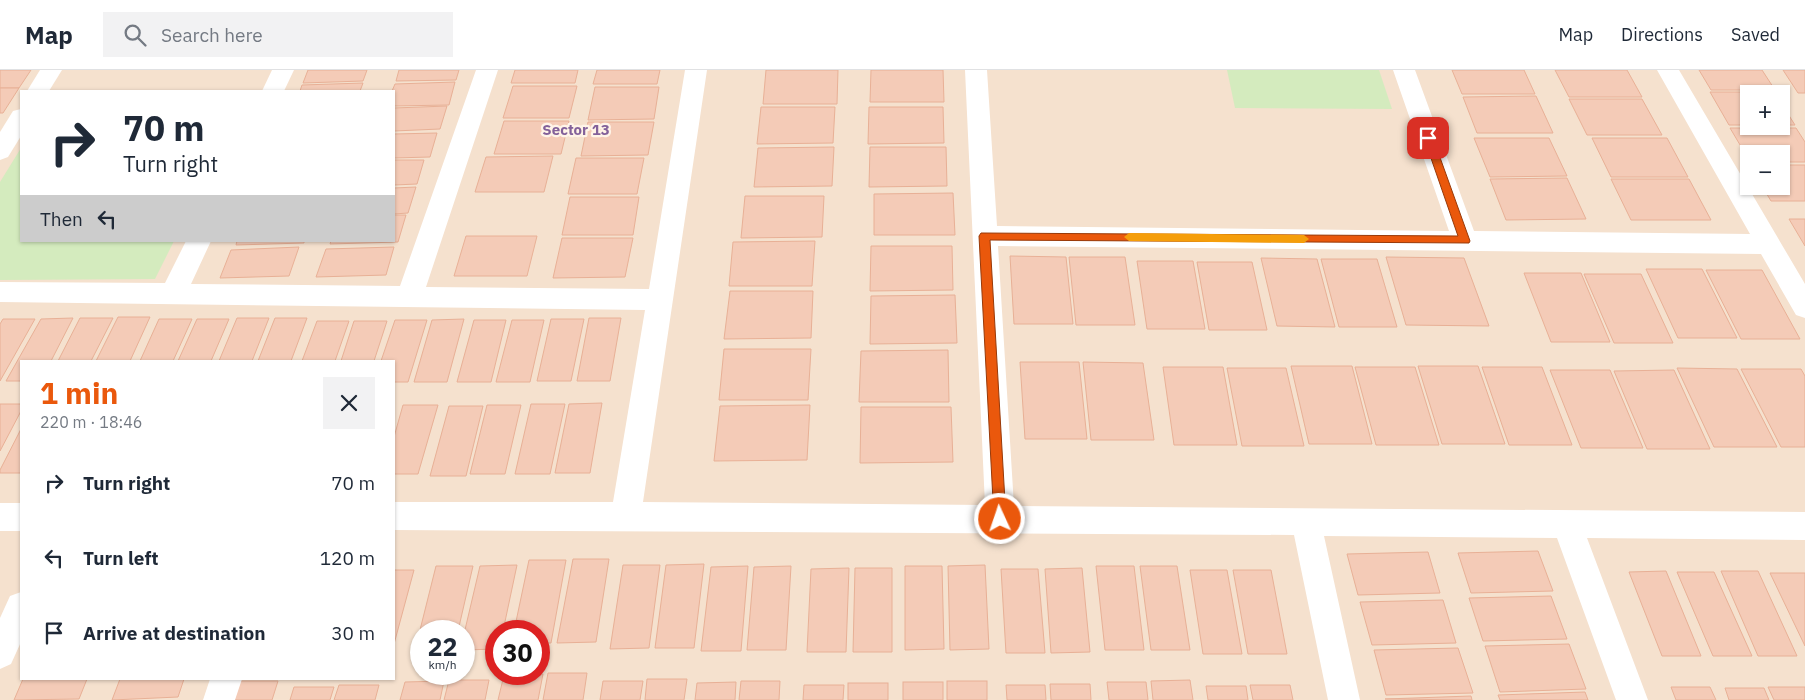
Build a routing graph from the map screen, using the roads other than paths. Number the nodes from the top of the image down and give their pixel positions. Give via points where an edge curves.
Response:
1 (52, 70) edge
2 (283, 70) edge
3 (487, 70) edge
4 (696, 70) edge
5 (976, 70) edge
6 (1404, 70) edge
7 (1668, 70) edge
8 (39, 90) edge
9 (273, 90) edge
10 (20, 120) edge
11 (0, 151) edge
12 (984, 236) junction
13 (1465, 241) junction
14 (199, 242) edge
15 (1768, 244) junction
16 (0, 292) edge
17 (173, 294) junction
18 (409, 297) junction
19 (660, 300) junction
20 (1805, 307) edge
21 (395, 516) edge
22 (626, 516) junction
23 (0, 517) edge
24 (20, 517) edge
25 (1000, 519) junction
26 (1306, 522) junction
27 (1566, 524) junction
28 (1805, 526) edge
29 (20, 609) edge
30 (0, 653) edge
31 (226, 680) edge
32 (219, 700) edge
33 (1344, 700) edge
34 (1632, 700) edge

1 - 8 street
2 - 9 street
3 - 18 street
4 - 19 street
5 - 12 street
6 - 13 street
7 - 15 street
10 - 11 street
12 - 13 street
12 - 25 street
13 - 15 street
14 - 17 street
15 - 20 street
16 - 17 street
17 - 18 street
18 - 19 street
19 - 22 street
21 - 22 street
22 - 25 street
23 - 24 street
25 - 26 street
26 - 27 street
26 - 33 street
27 - 28 street
27 - 34 street
29 - 30 street
31 - 32 street

